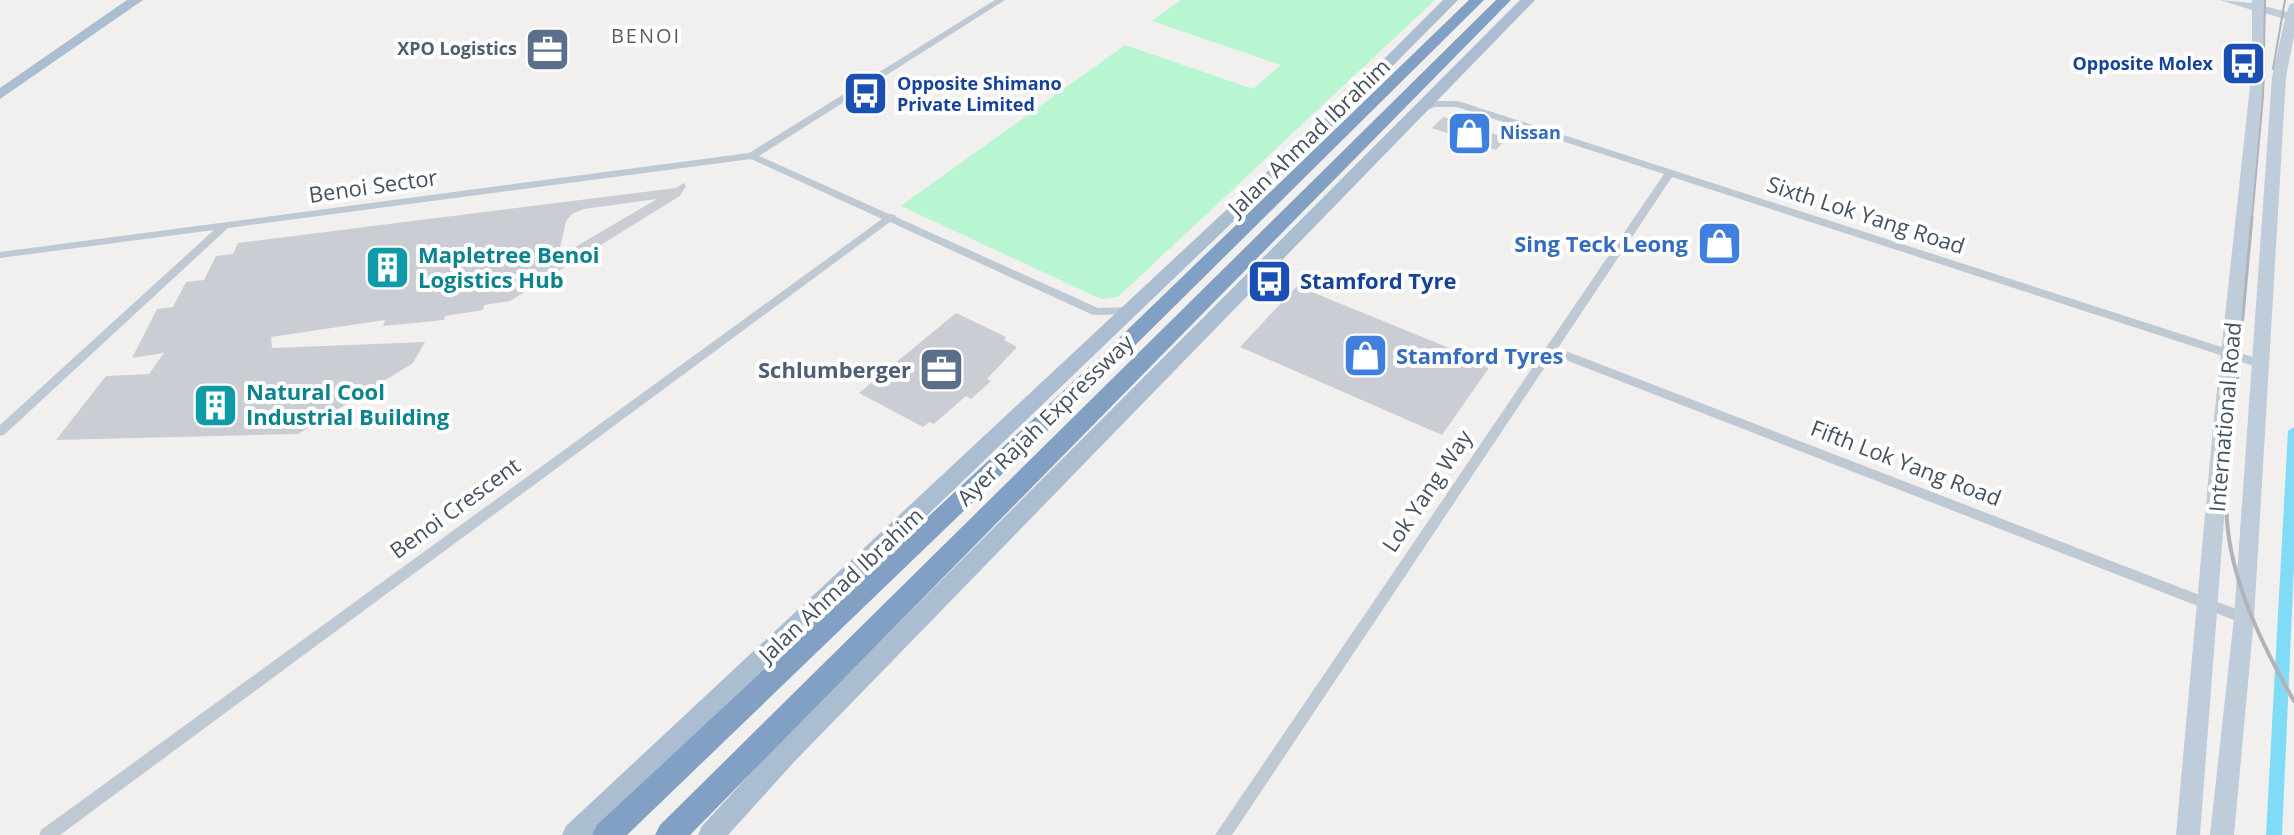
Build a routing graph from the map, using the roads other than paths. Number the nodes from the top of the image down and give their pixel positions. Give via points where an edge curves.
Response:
1 (126, 0) edge
2 (136, 0) edge
3 (1001, 0) edge
4 (1451, 0) edge
5 (1459, 0) edge
6 (1477, 0) edge
7 (1504, 0) edge
8 (1520, 0) edge
9 (1528, 0) edge
10 (2216, 0) edge
11 (2226, 0) edge
12 (2261, 3) edge
13 (2294, 12) edge
14 (2291, 32) edge
15 (2259, 34) junction
16 (1416, 57) junction
17 (1447, 82) junction
18 (0, 88) edge
19 (0, 95) edge
20 (1458, 104) junction
21 (1393, 110) junction
22 (1418, 110) junction
23 (752, 156) junction
24 (1670, 173) junction
25 (891, 217) junction
26 (224, 226) junction
27 (0, 255) edge
28 (1102, 322) junction
29 (1552, 350) junction
30 (2230, 354) junction
31 (2261, 364) junction
32 (0, 432) edge
33 (2209, 605) junction
34 (2244, 618) junction
35 (758, 749) junction
36 (47, 835) edge
37 (575, 835) edge
38 (607, 835) edge
39 (670, 835) edge
40 (692, 835) edge
41 (711, 835) edge
42 (1223, 835) edge
43 (2188, 835) edge
44 (2222, 835) edge

1 - 18 main road
2 - 19 main road
3 - 23 street, Benoi Sector
4 - 28 main road, Jalan Ahmad Ibrahim via 1129,311
5 - 16 highway via 1416,50
6 - 16 highway, Ayer Rajah Expressway
7 - 21 highway, Ayer Rajah Expressway
8 - 21 highway via 1437,78
9 - 17 main road
10 - 15 main road via 2250,18
11 - 12 main road
12 - 13 main road
12 - 15 main road, International Road
13 - 14 main road, International Road
14 - 31 main road, International Road via 2279,80
15 - 30 main road, International Road
16 - 38 highway, Ayer Rajah Expressway via 1097,371
17 - 20 street via 1448,93
17 - 22 main road
20 - 22 street, Sixth Lok Yang Road
20 - 24 street, Sixth Lok Yang Road
21 - 35 highway, Ayer Rajah Expressway
22 - 41 main road
23 - 25 street
23 - 26 street, Benoi Sector
24 - 29 street, Lok Yang Way
24 - 30 street, Sixth Lok Yang Road
25 - 28 street
25 - 36 street, Benoi Crescent
26 - 27 street, Benoi Sector
26 - 32 street
28 - 37 main road, Jalan Ahmad Ibrahim
29 - 33 street, Fifth Lok Yang Road
29 - 42 street, Lok Yang Way
30 - 31 street, Sixth Lok Yang Road
30 - 33 main road, International Road
31 - 34 main road, International Road
33 - 34 street, Fifth Lok Yang Road
33 - 43 main road, International Road
34 - 44 main road, International Road
35 - 39 highway, Ayer Rajah Expressway
35 - 40 highway via 750,770

